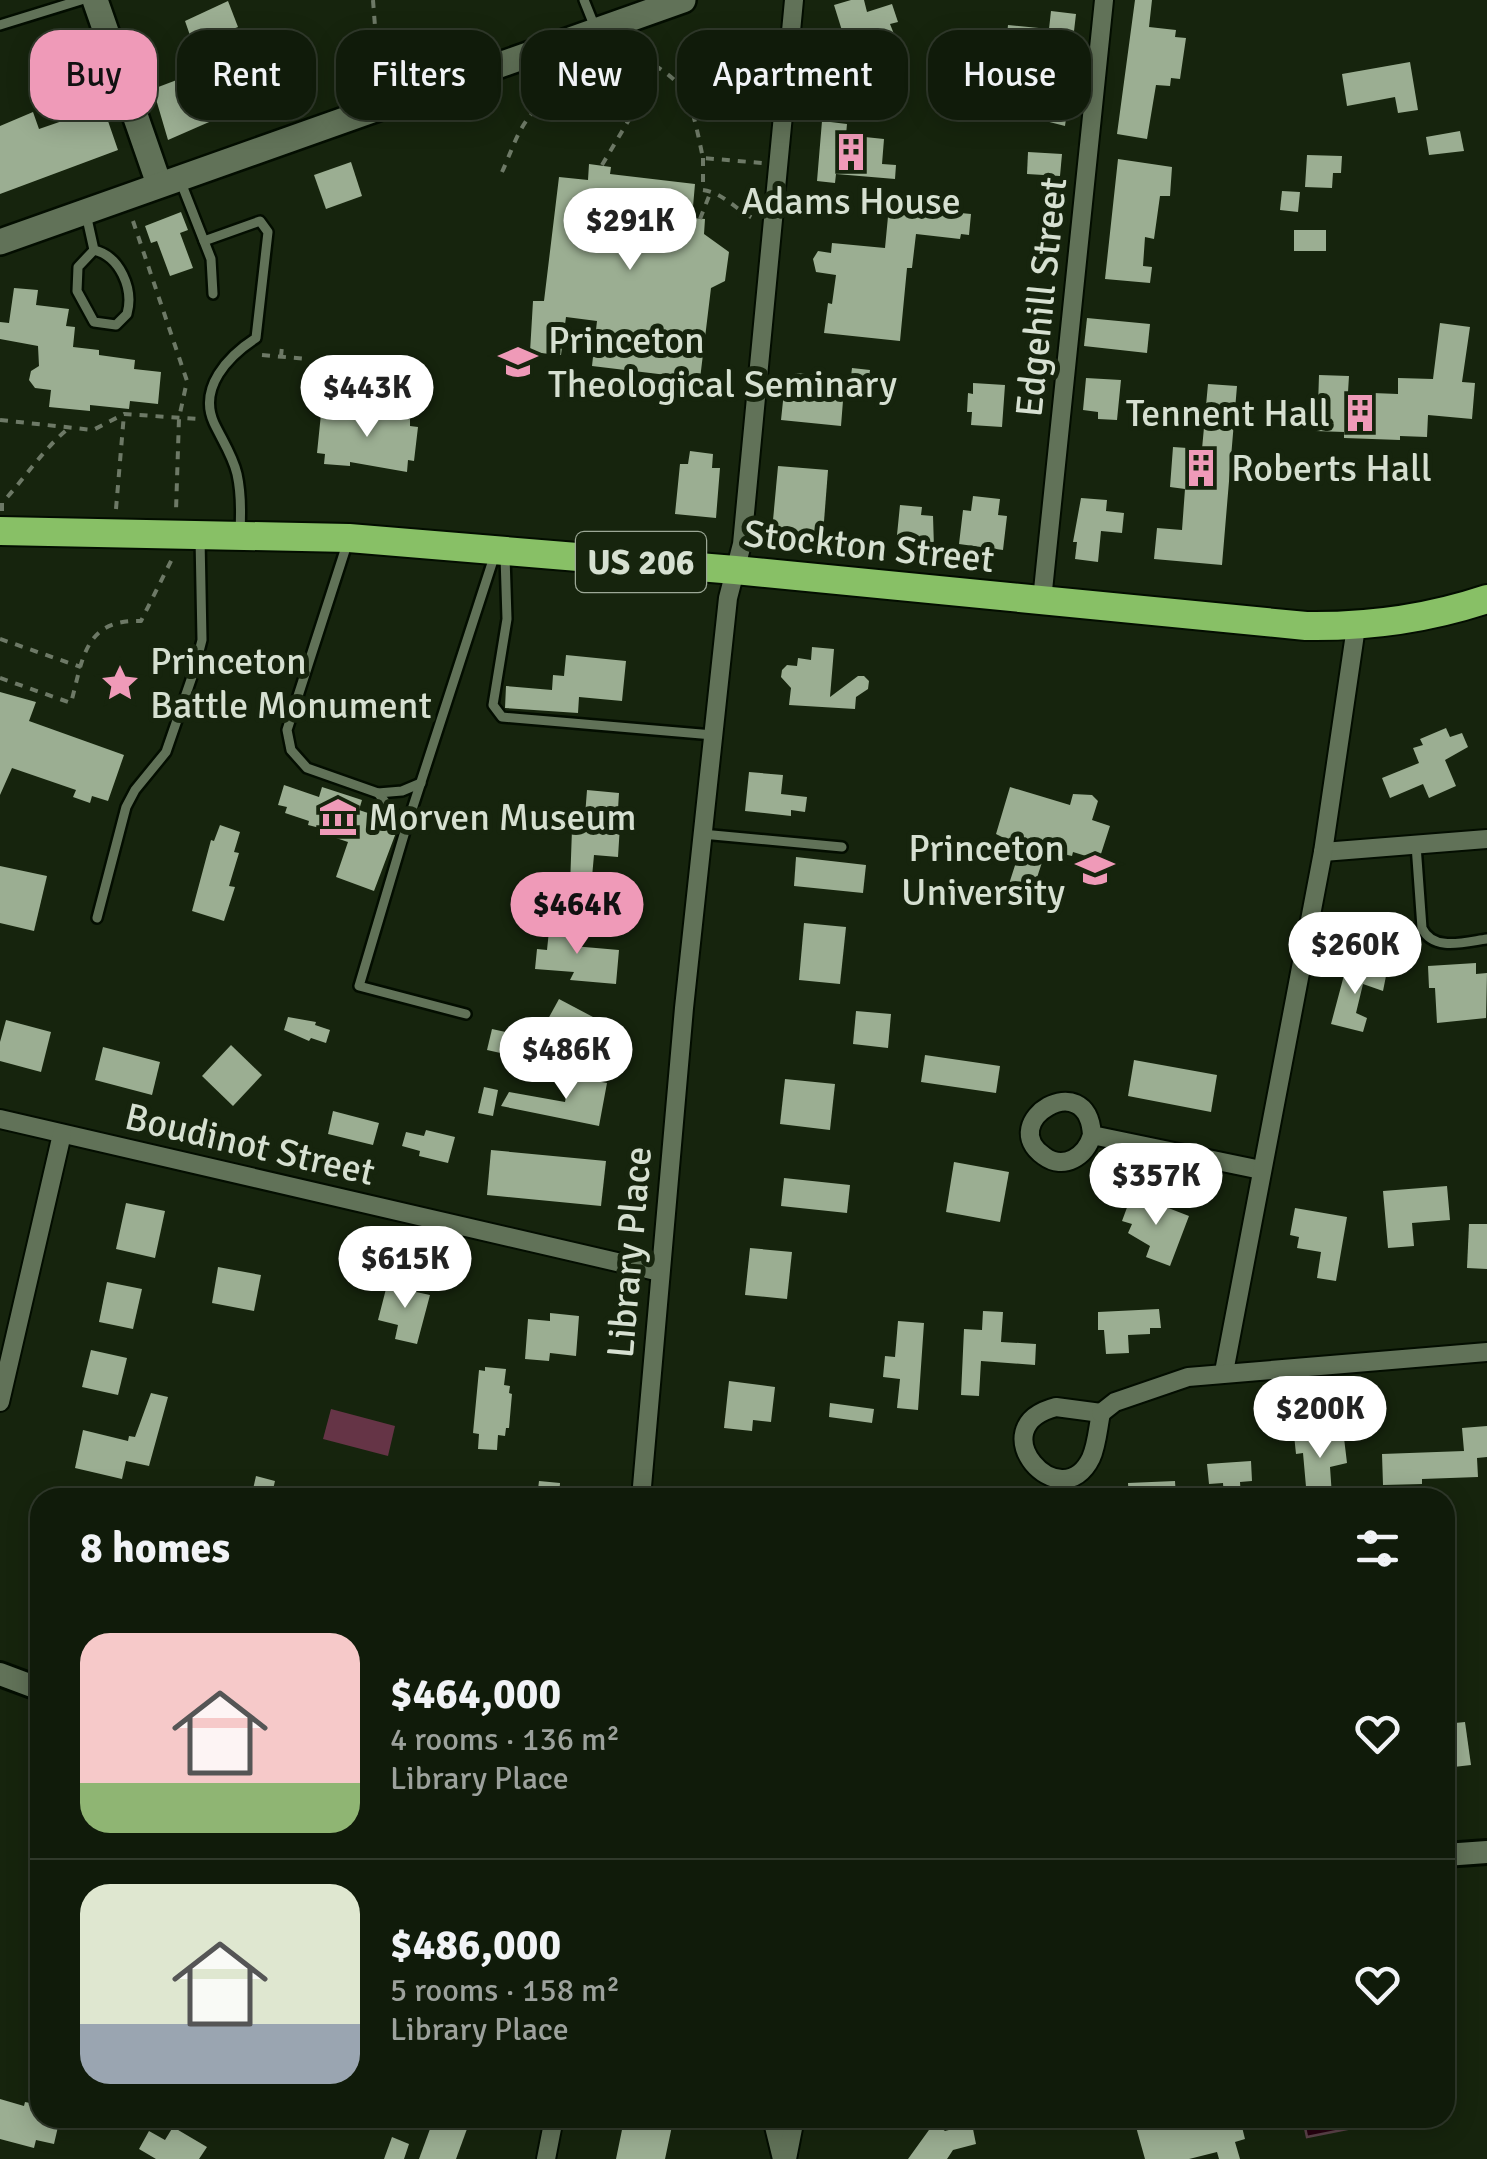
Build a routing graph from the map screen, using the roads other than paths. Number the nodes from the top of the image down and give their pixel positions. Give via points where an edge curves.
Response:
1 (81, 0) edge
2 (94, 0) edge
3 (584, 0) edge
4 (683, 0) edge
5 (794, 0) edge
6 (1104, 0) edge
7 (0, 25) edge
8 (596, 30) edge
9 (623, 30) edge
10 (521, 65) edge
11 (169, 181) junction
12 (86, 211) junction
13 (204, 241) junction
14 (0, 242) edge
15 (94, 250) junction
16 (212, 294) dead end
17 (1, 522) edge
18 (200, 536) junction
19 (239, 536) junction
20 (348, 538) junction
21 (501, 550) junction
22 (734, 570) junction
23 (1486, 594) edge
24 (1042, 600) junction
25 (1356, 627) junction
26 (713, 735) junction
27 (421, 783) junction
28 (378, 793) junction
29 (406, 828) junction
30 (702, 834) junction
31 (1487, 839) edge
32 (1416, 845) junction
33 (842, 847) dead end
34 (1323, 852) junction
35 (97, 918) dead end
36 (1487, 939) edge
37 (466, 1014) dead end
38 (0, 1119) edge
39 (62, 1134) junction
40 (1092, 1135) dead end
41 (1261, 1170) junction
42 (660, 1272) junction
43 (1487, 1352) edge
44 (1224, 1372) junction
45 (0, 1402) edge
46 (1101, 1412) junction
47 (642, 1488) edge
48 (0, 1674) edge
49 (30, 1685) edge
50 (1487, 1852) edge
51 (1455, 1854) edge
52 (552, 2128) edge
53 (775, 2128) edge
54 (792, 2128) edge
55 (546, 2159) edge
56 (784, 2159) edge

1 - 7 lane
2 - 11 main road
3 - 8 lane
4 - 9 main road
5 - 22 street, Library Place via 742,544
6 - 24 street, Edgehill Street
10 - 11 main road
11 - 12 main road
11 - 13 lane
12 - 14 main road
12 - 15 lane
13 - 16 lane
13 - 19 lane via 260,220 268,232 256,338 235,352 210,391 212,420 237,474
15 - 15 lane via 78,267 78,292 94,322 116,325 128,314 130,294 120,269
17 - 18 highway, Stockton Street / US 206
18 - 19 highway, Stockton Street / US 206
18 - 35 lane via 202,640 194,671 166,752 126,807
19 - 20 highway, Stockton Street / US 206
20 - 21 highway, Stockton Street / US 206
20 - 28 lane via 287,730 291,750 307,768
21 - 22 highway, Stockton Street / US 206
21 - 26 lane via 506,619 493,705 502,716
21 - 27 lane
22 - 24 highway, Stockton Street / US 206
22 - 26 street, Library Place
23 - 25 highway, Stockton Street / US 206 via 1415,619
24 - 25 highway, Stockton Street / US 206
25 - 34 street
26 - 30 street, Library Place
27 - 28 lane
27 - 29 lane
28 - 29 lane
29 - 37 lane via 360,986
30 - 33 lane
30 - 42 street, Library Place
31 - 32 street
32 - 34 street
32 - 36 lane via 1426,937 1452,943
34 - 41 street
38 - 39 street, Boudinot Street
39 - 42 street, Boudinot Street
39 - 45 street
40 - 41 street
41 - 44 street
42 - 47 street, Library Place
43 - 44 street
44 - 46 street via 1156,1385
46 - 46 street via 1056,1407 1035,1416 1024,1437 1028,1460 1046,1476 1079,1472 1094,1454
48 - 49 street
50 - 51 street
52 - 55 street
53 - 56 street
54 - 56 street

